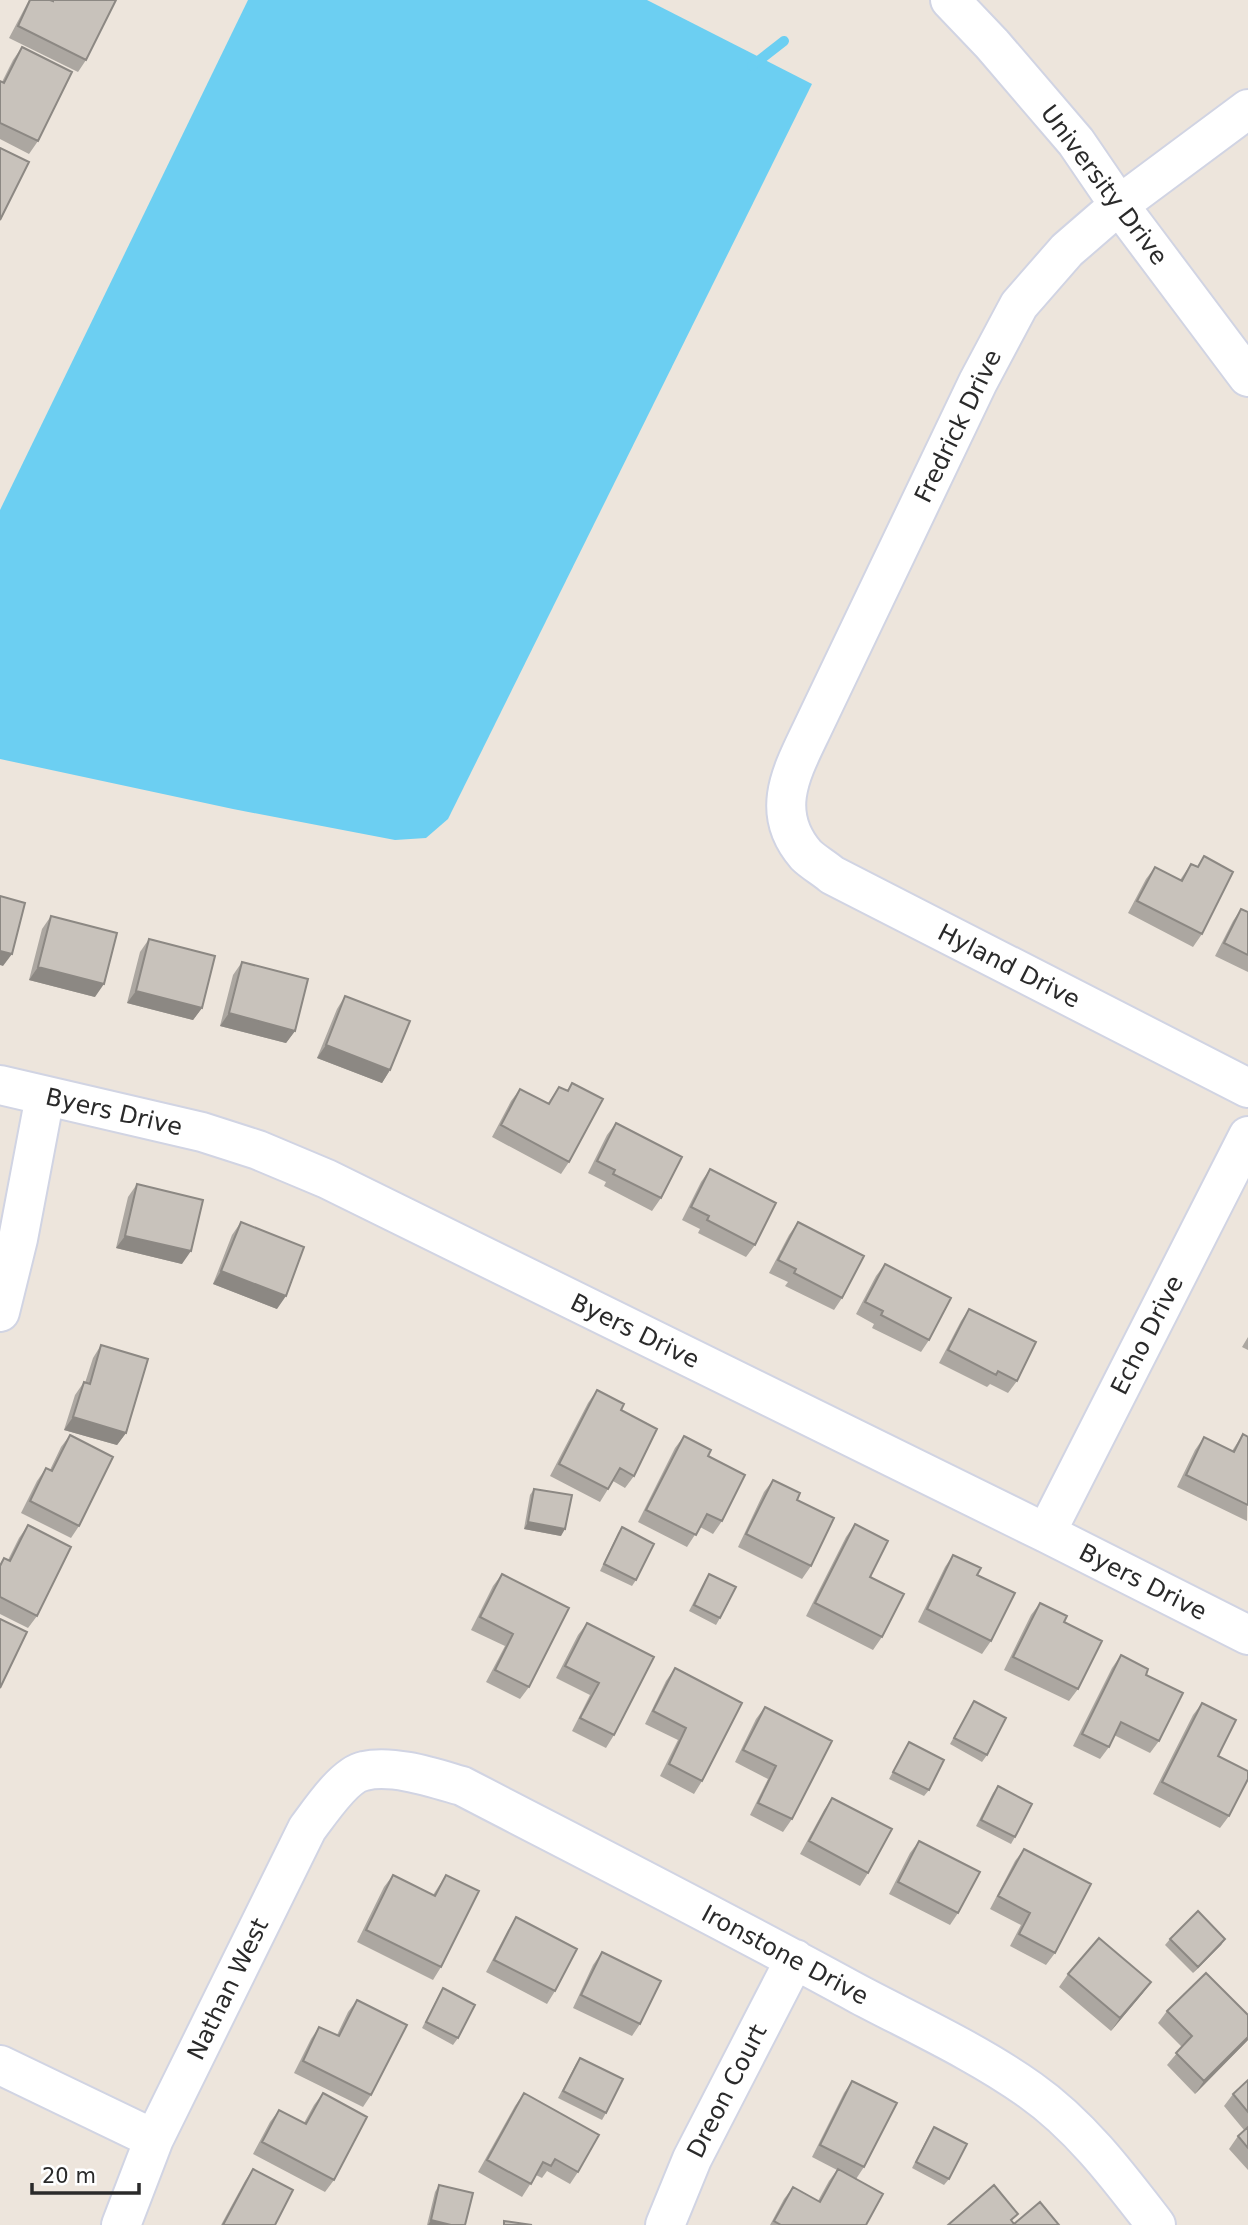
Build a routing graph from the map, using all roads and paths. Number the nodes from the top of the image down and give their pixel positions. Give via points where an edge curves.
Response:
1 (950, 0) edge
2 (1248, 109) edge
3 (1119, 205) junction
4 (1248, 377) edge
5 (788, 824) joint
6 (0, 1085) edge
7 (1248, 1088) edge
8 (45, 1096) junction
9 (1248, 1136) edge
10 (0, 1312) edge
11 (1046, 1533) junction
12 (1248, 1635) edge
13 (363, 1770) joint
14 (794, 1959) junction
15 (0, 2065) edge
16 (154, 2139) junction
17 (121, 2225) edge
18 (665, 2225) edge
19 (1156, 2225) edge

1 - 3 street, University Drive via 1076,142
2 - 3 street, Fredrick Drive
3 - 4 street, University Drive
3 - 5 street, Fredrick Drive via 1067,250 1013,316 792,773 785,799
5 - 7 street, Hyland Drive via 806,855 832,874
6 - 8 street, Byers Drive
8 - 10 street
8 - 11 street, Byers Drive via 202,1132 327,1179
9 - 11 street, Echo Drive
11 - 12 street, Byers Drive
13 - 14 street, Ironstone Drive via 404,1770 462,1786
13 - 16 street, Nathan West via 334,1792 307,1829
14 - 18 street, Dreon Court via 692,2158
14 - 19 street, Ironstone Drive via 1031,2091 1109,2164
15 - 16 street
16 - 17 street, Nathan West

